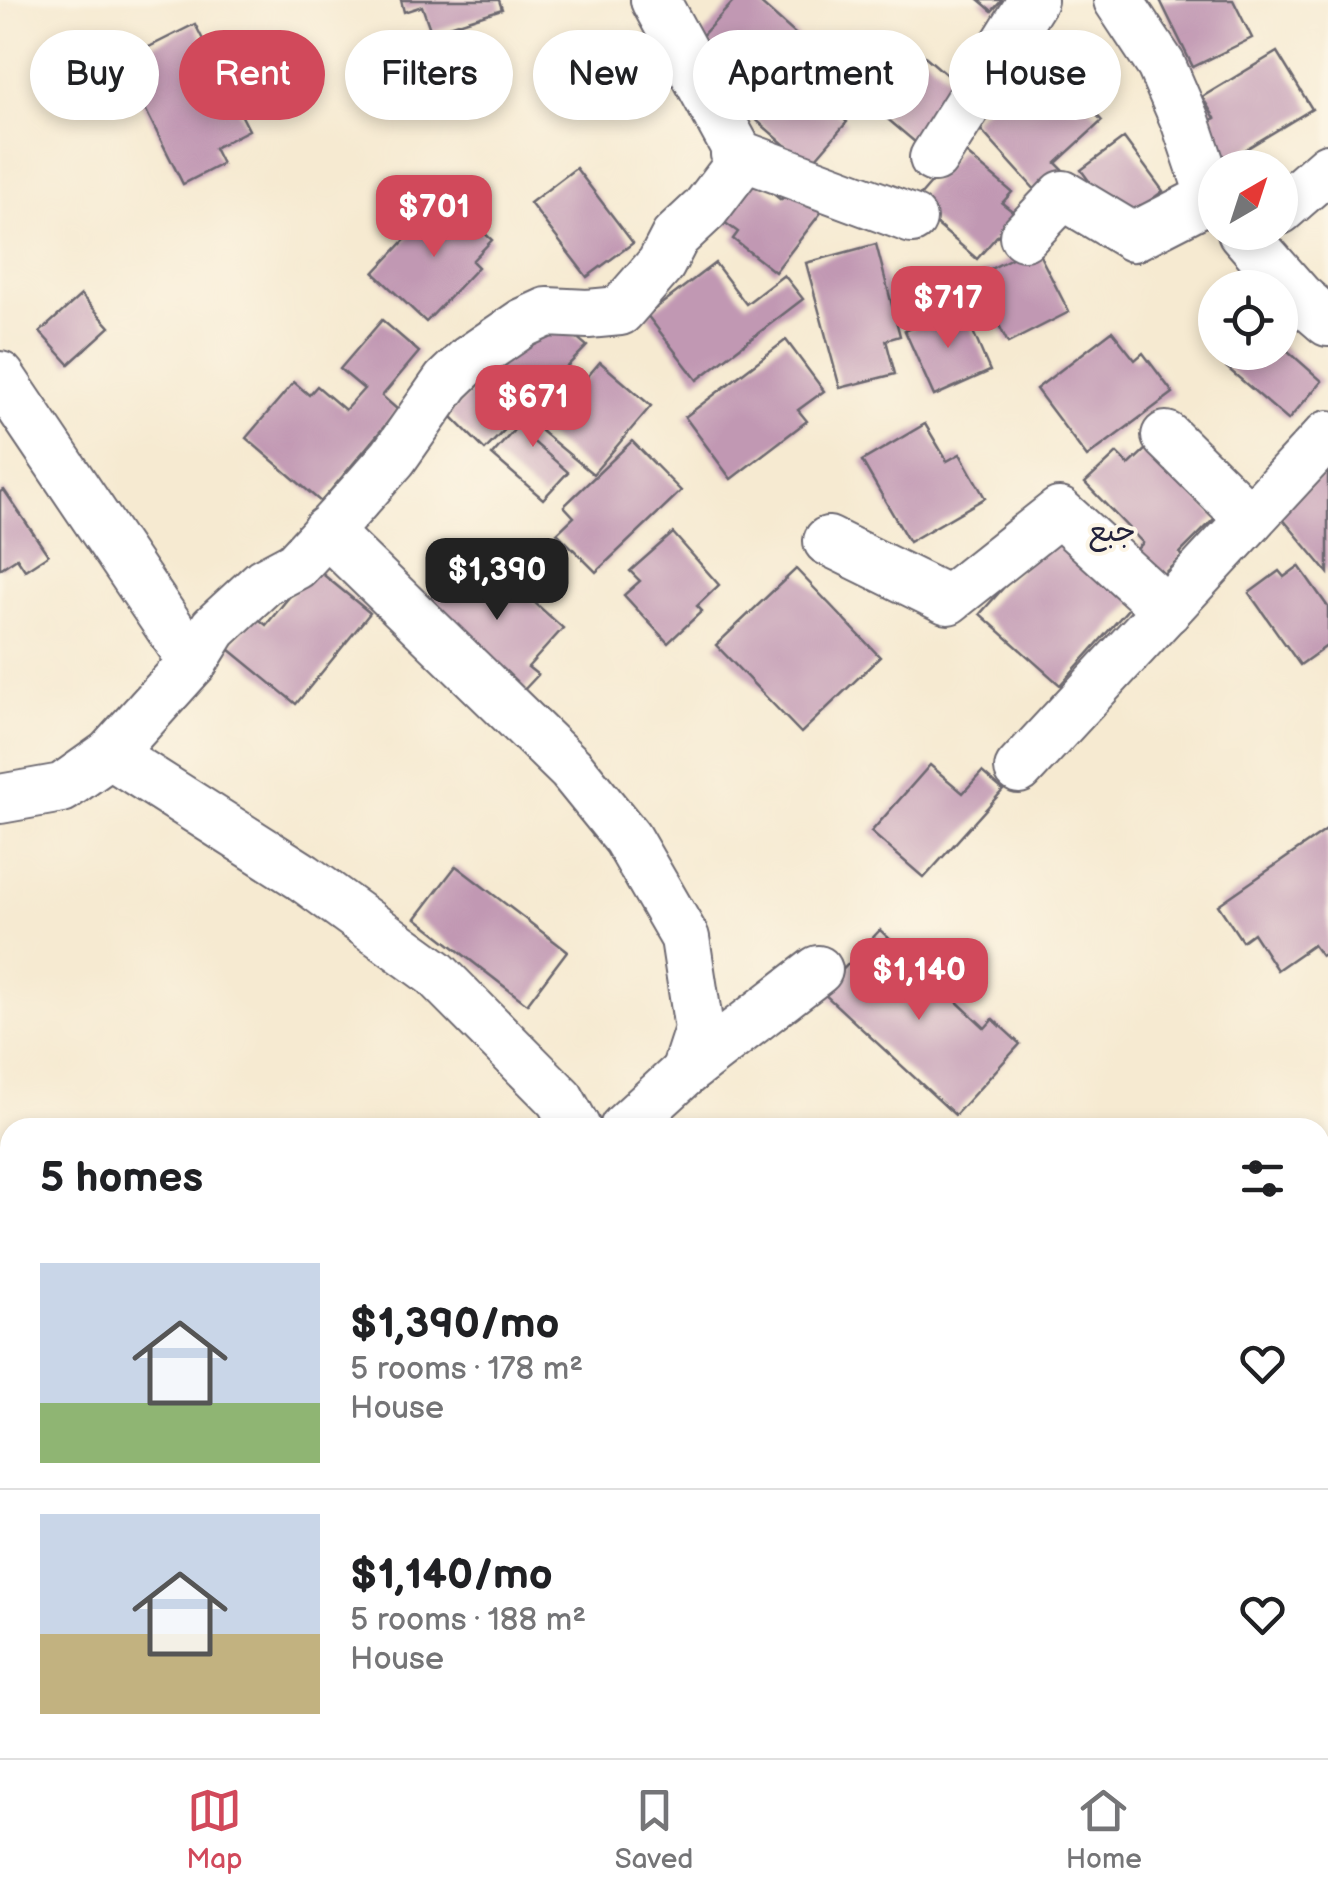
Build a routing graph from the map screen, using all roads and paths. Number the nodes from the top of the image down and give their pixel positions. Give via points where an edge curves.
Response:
1 (655, 0) edge
2 (1032, 0) edge
3 (1118, 0) edge
4 (735, 154) junction
5 (1198, 157) edge
6 (934, 158) dead end
7 (1328, 168) edge
8 (1298, 193) edge
9 (1198, 206) edge
10 (912, 218) dead end
11 (1024, 236) dead end
12 (1270, 250) edge
13 (1328, 322) edge
14 (0, 376) edge
15 (1328, 435) edge
16 (1166, 436) dead end
17 (1250, 520) junction
18 (326, 531) junction
19 (828, 541) dead end
20 (1166, 610) junction
21 (193, 662) junction
22 (110, 754) junction
23 (1019, 769) dead end
24 (0, 799) edge
25 (818, 970) dead end
26 (685, 1072) junction
27 (570, 1118) edge
28 (635, 1118) edge

1 - 4 street
2 - 6 street
3 - 5 street via 1161,65
4 - 10 street
4 - 18 street via 737,167 620,311 547,312 469,360
7 - 8 street
9 - 11 street via 1133,237 1063,196
12 - 13 street via 1299,296
14 - 21 street
15 - 17 street
16 - 17 street
17 - 20 street
18 - 21 street via 296,565 264,582 214,628
18 - 26 street via 571,769 627,838 685,938 700,1029
19 - 20 street via 948,600 1059,512
20 - 23 street
21 - 22 street
22 - 24 street via 62,788
22 - 27 street via 303,877 435,973 560,1099
25 - 26 street
26 - 28 street

